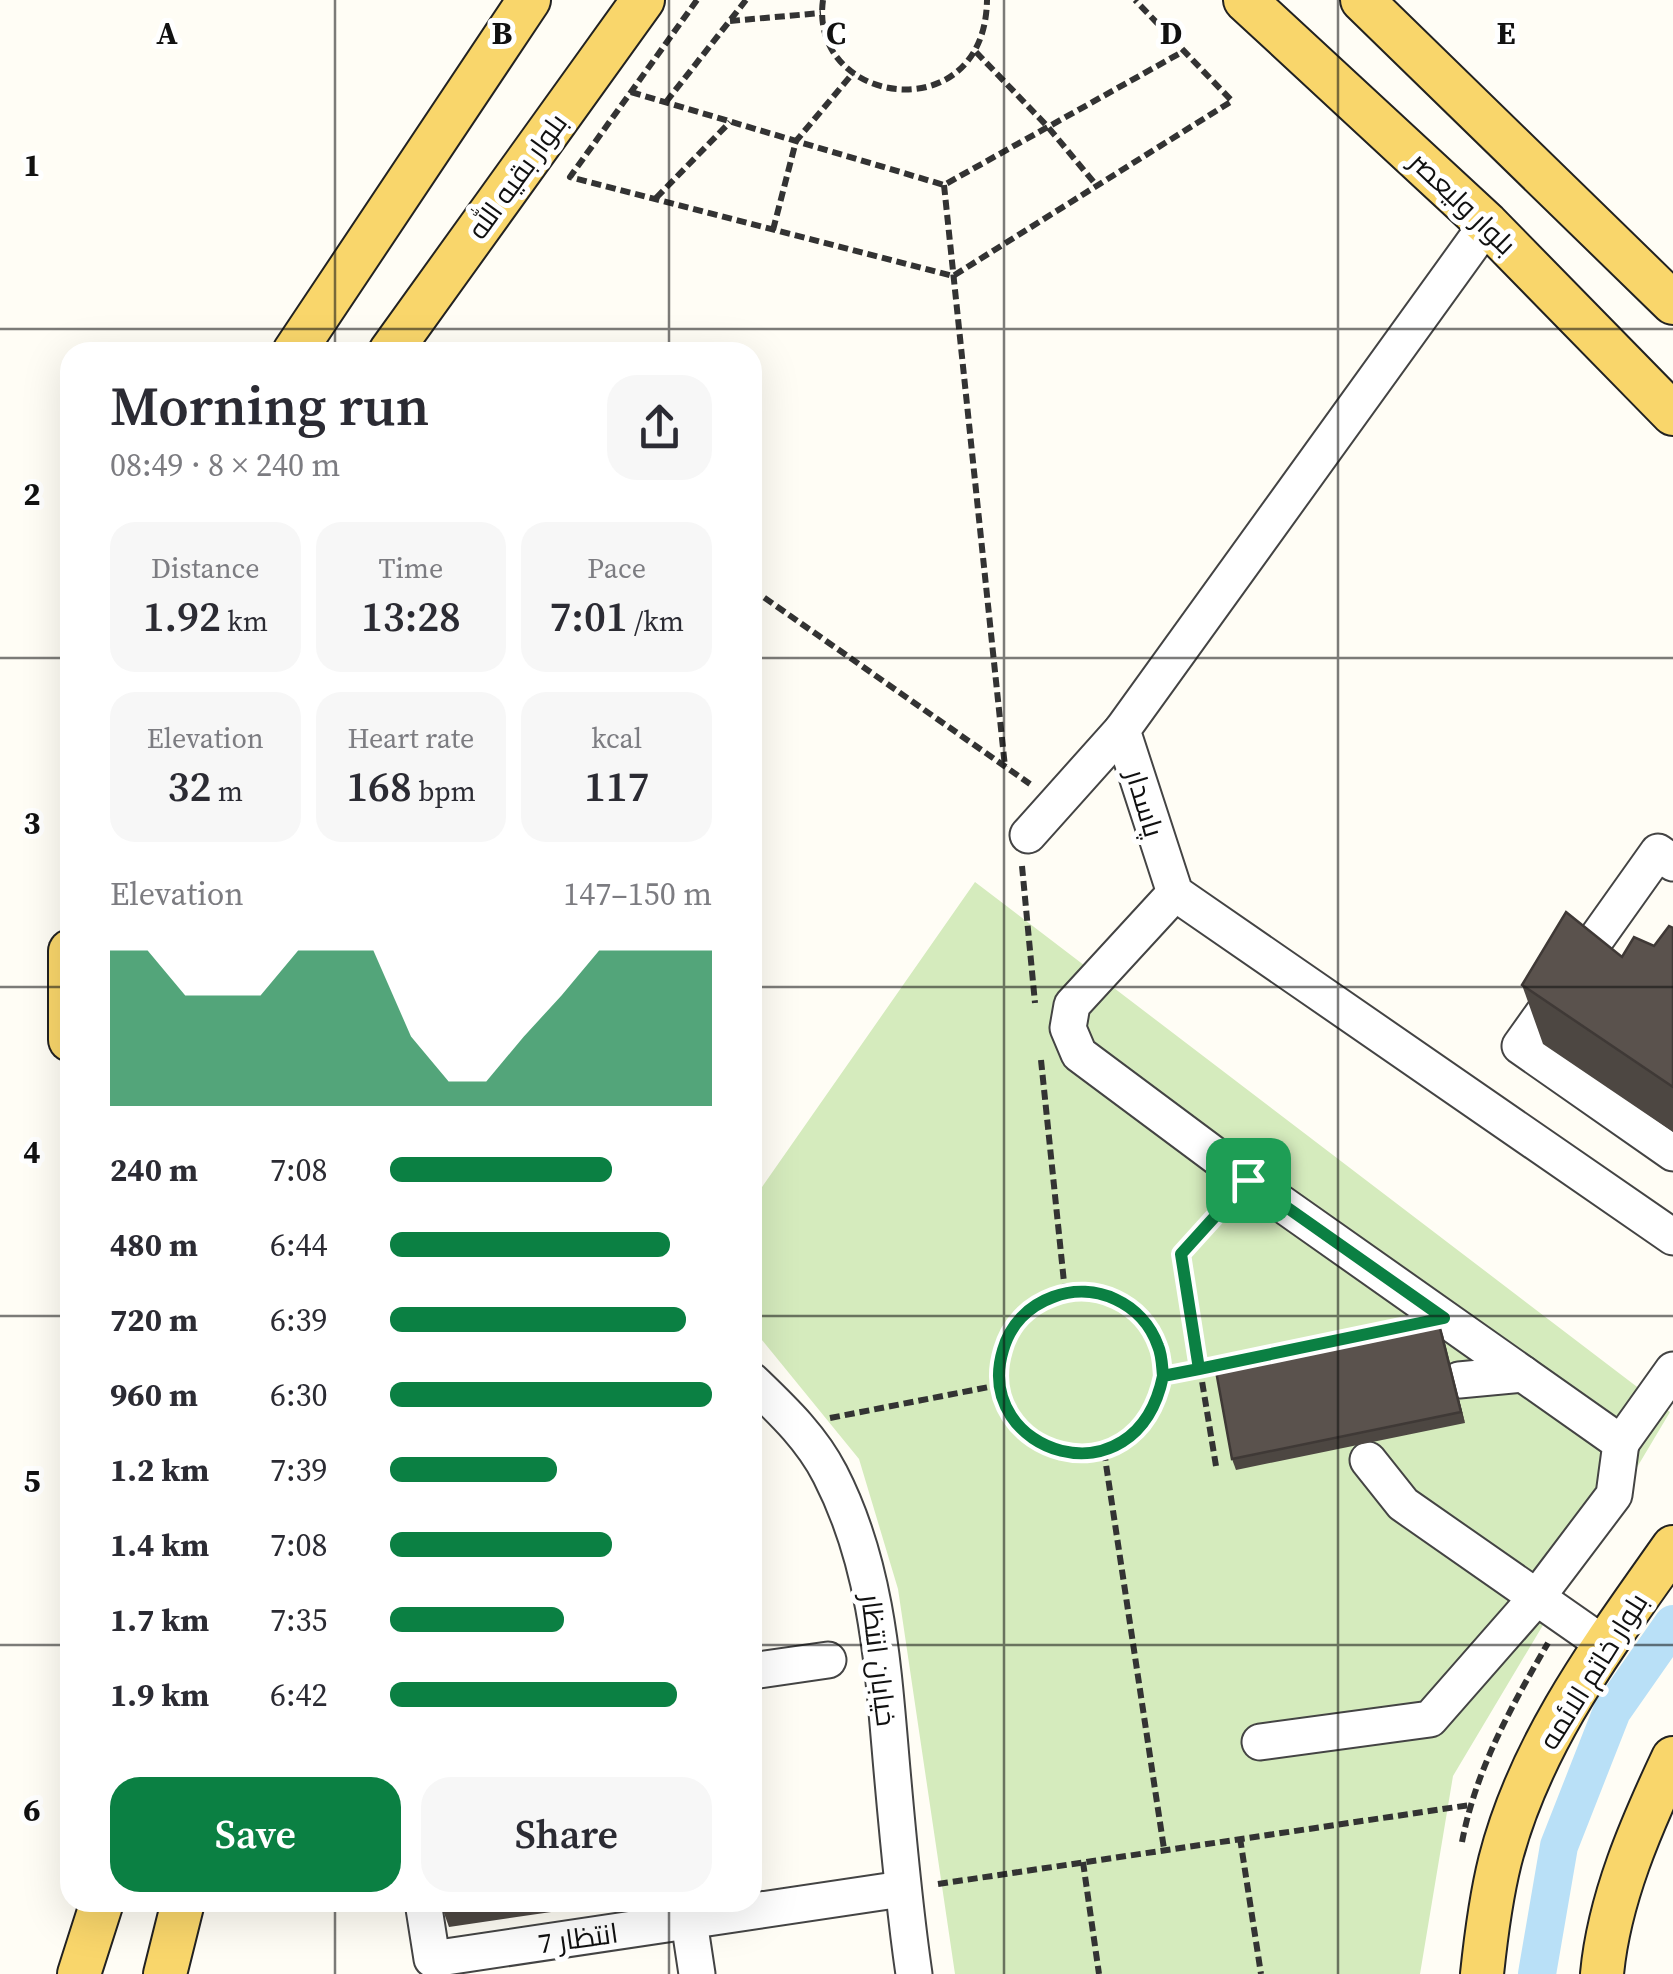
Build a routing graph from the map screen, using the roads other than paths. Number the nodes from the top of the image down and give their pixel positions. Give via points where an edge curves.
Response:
1 (528, 0) edge
2 (644, 0) edge
3 (1245, 0) edge
4 (1362, 0) edge
5 (1487, 224) junction
6 (1673, 303) edge
7 (301, 342) edge
8 (397, 342) edge
9 (1673, 414) edge
10 (1122, 730) junction
11 (1028, 835) dead end
12 (1673, 863) edge
13 (1174, 893) junction
14 (1673, 1153) edge
15 (1673, 1238) edge
16 (1673, 1370) edge
17 (1523, 1374) junction
18 (1459, 1380) dead end
19 (762, 1391) edge
20 (1621, 1443) junction
21 (1368, 1460) dead end
22 (1673, 1547) edge
23 (1550, 1607) junction
24 (1605, 1646) junction
25 (828, 1660) dead end
26 (762, 1670) edge
27 (1260, 1742) dead end
28 (1673, 1758) edge
29 (902, 1889) junction
30 (762, 1911) edge
31 (99, 1912) edge
32 (180, 1912) edge
33 (425, 1912) edge
34 (754, 1912) edge
35 (592, 1919) edge
36 (689, 1922) junction
37 (433, 1967) edge
38 (79, 1974) edge
39 (165, 1974) edge
40 (696, 1974) edge
41 (914, 1974) edge
42 (1482, 1974) edge
43 (1602, 1974) edge

1 - 7 main road
2 - 8 main road, بلوار بقیه الله
3 - 5 main road, بلوار ولیعصر
4 - 6 main road
5 - 9 main road, بلوار ولیعصر
5 - 10 street
10 - 11 street
10 - 13 street, پاسدار
12 - 14 street via 1658,852 1520,1046
13 - 15 street
13 - 17 street via 1072,1004 1068,1028 1079,1054
16 - 20 street
17 - 18 street
17 - 20 street
19 - 29 street, خیابان انتظار via 798,1424 829,1472 871,1587
20 - 23 street via 1614,1495
21 - 23 street via 1403,1504
22 - 24 main road, بلوار خاتم الائمه
23 - 24 street
23 - 27 street via 1430,1719
24 - 42 main road, بلوار خاتم الائمه via 1568,1700 1527,1781 1500,1860
25 - 26 street
28 - 43 main road via 1620,1888
29 - 30 street, انتظار 7
29 - 41 street, خیابان انتظار
31 - 38 main road
32 - 39 main road
33 - 37 street, انتظار 7
34 - 36 street, انتظار 7
35 - 36 street, انتظار 7
35 - 37 street, انتظار 7
36 - 40 street

